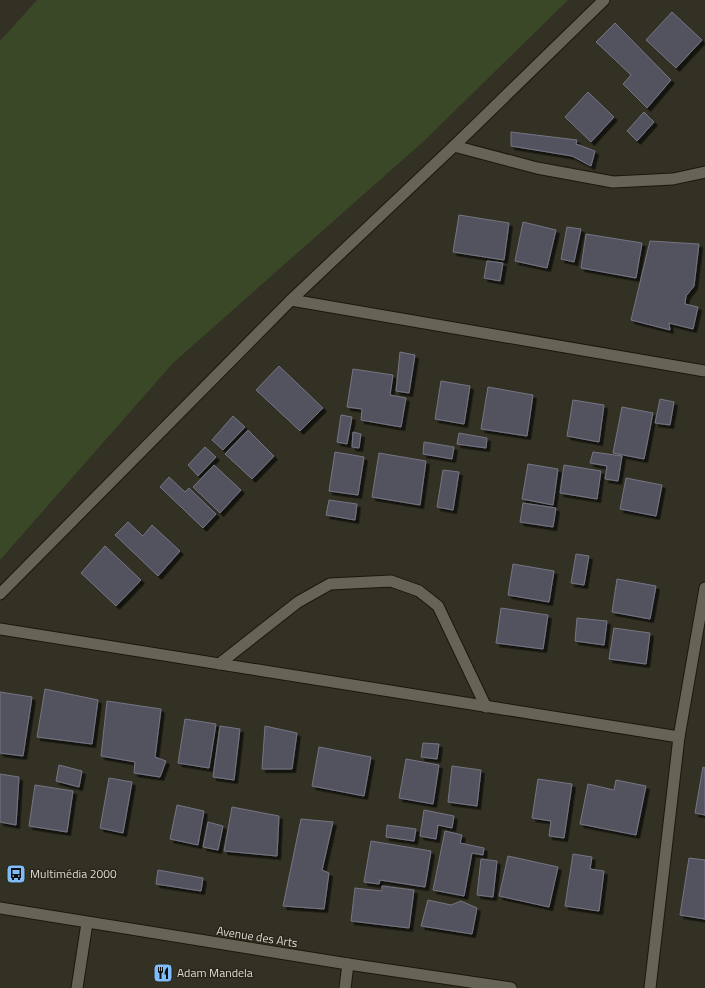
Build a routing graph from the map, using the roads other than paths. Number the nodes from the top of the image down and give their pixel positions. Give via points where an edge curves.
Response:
1 (604, 0) edge
2 (454, 146) junction
3 (705, 172) edge
4 (291, 300) junction
5 (705, 372) edge
6 (705, 588) edge
7 (0, 594) edge
8 (0, 629) edge
9 (219, 664) junction
10 (486, 707) junction
11 (679, 737) junction
12 (0, 908) edge
13 (87, 922) junction
14 (348, 964) junction
15 (77, 988) edge
16 (344, 988) edge
17 (511, 988) edge
18 (650, 988) edge

1 - 2 street
2 - 3 street via 537,168 613,182 673,179
2 - 4 street
4 - 5 street
4 - 7 street
6 - 11 street
8 - 9 street
9 - 10 street
9 - 10 street via 298,602 330,584 391,580 419,591 438,606
10 - 11 street
11 - 18 street
12 - 13 street, Avenue des Arts
13 - 14 street, Avenue des Arts
13 - 15 street
14 - 16 street
14 - 17 street, Avenue des Arts

